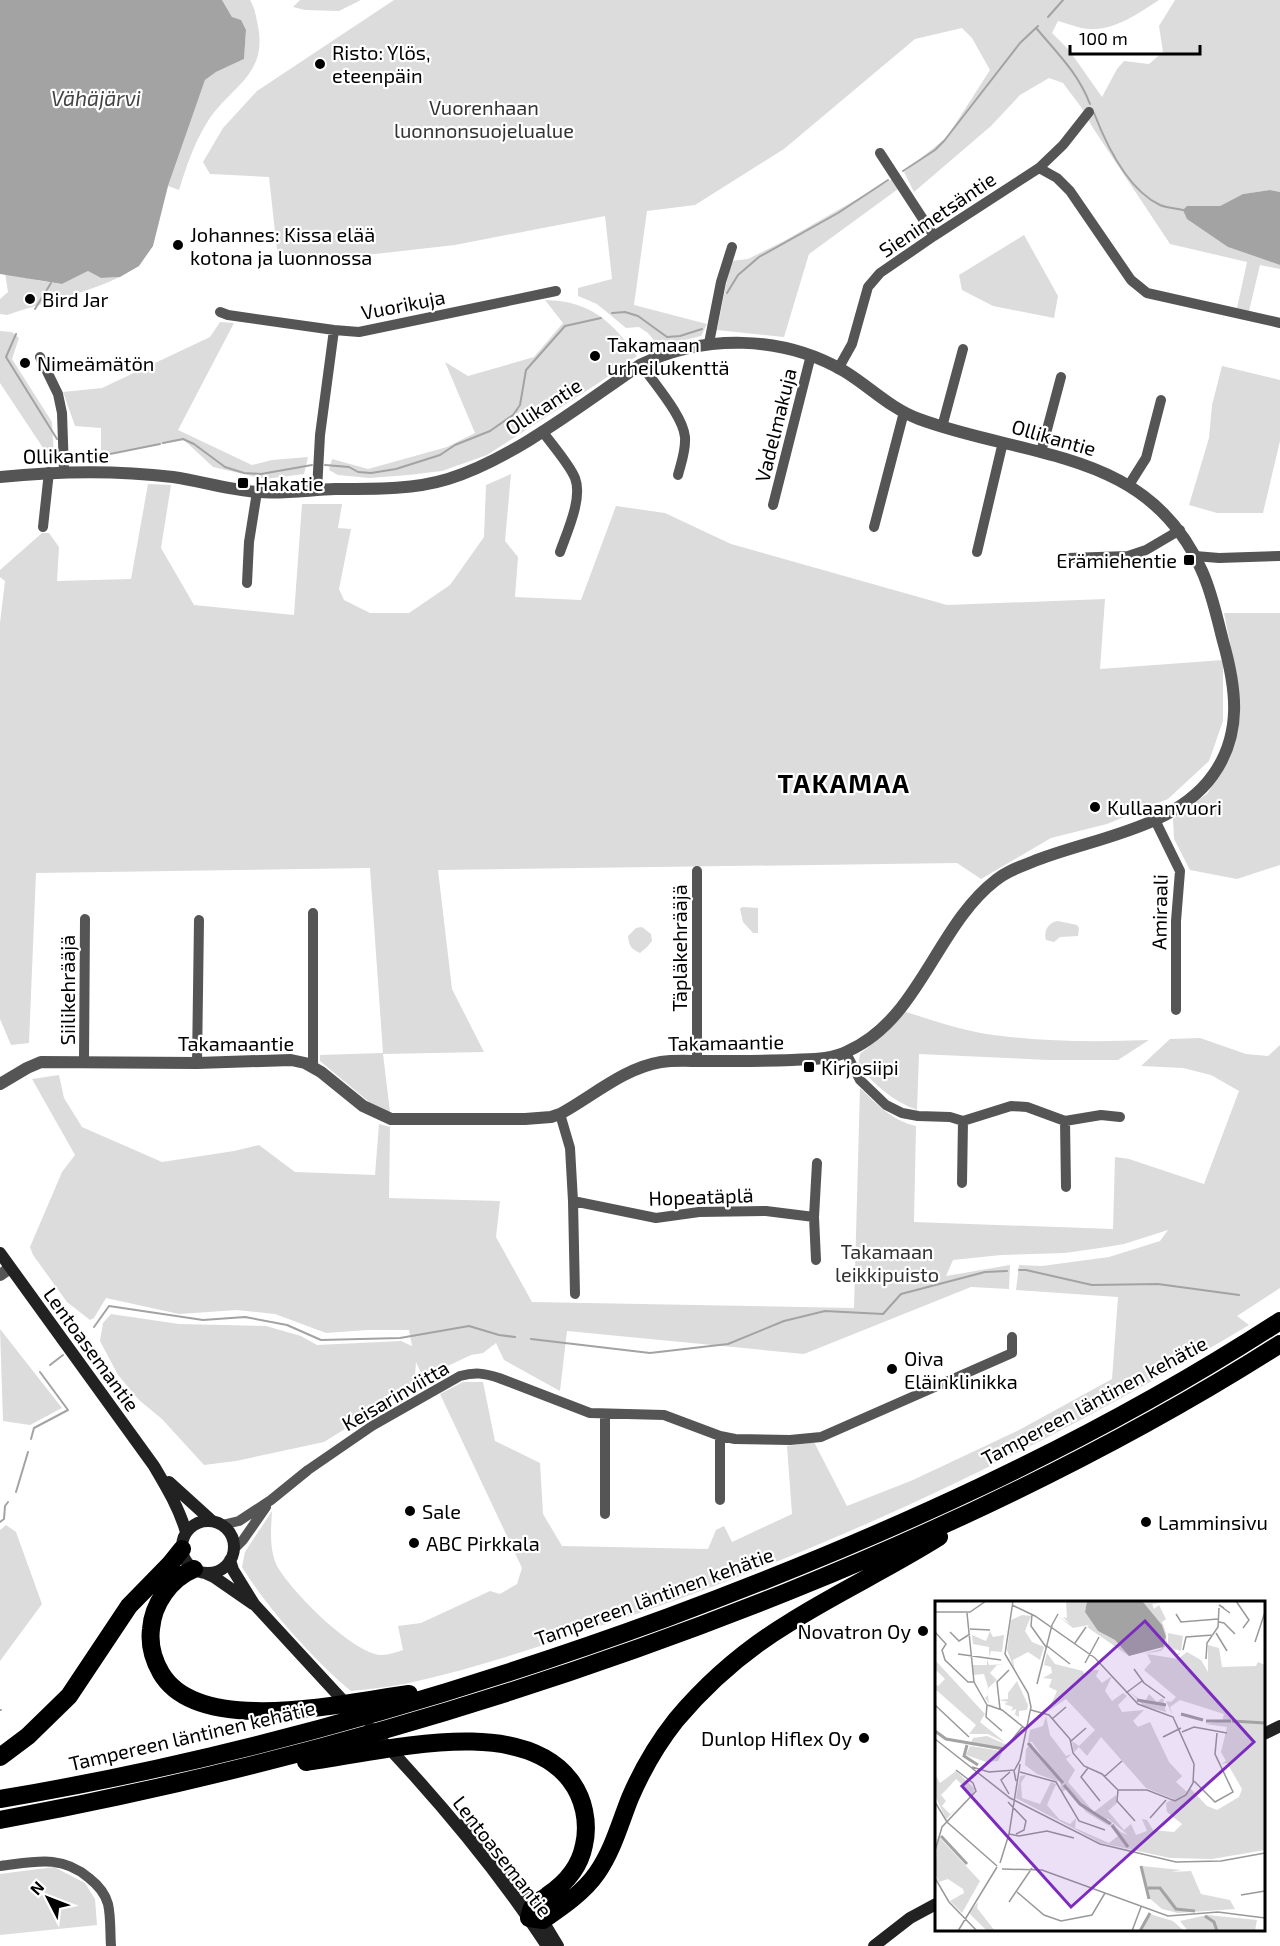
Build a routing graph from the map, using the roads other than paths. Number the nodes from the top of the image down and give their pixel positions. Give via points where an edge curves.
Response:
1 (1089, 112) dead end
2 (880, 153) dead end
3 (1039, 168) junction
4 (934, 236) junction
5 (732, 247) dead end
6 (556, 291) dead end
7 (220, 312) dead end
8 (1280, 323) edge
9 (334, 330) junction
10 (709, 343) junction
11 (963, 349) dead end
12 (811, 355) junction
13 (40, 357) dead end
14 (640, 365) junction
15 (838, 369) junction
16 (1061, 377) dead end
17 (1161, 400) dead end
18 (904, 412) junction
19 (942, 427) junction
20 (542, 430) junction
21 (1003, 442) junction
22 (1041, 452) junction
23 (64, 471) junction
24 (50, 472) junction
25 (678, 475) dead end
26 (0, 477) edge
27 (1129, 485) junction
28 (317, 490) junction
29 (256, 492) junction
30 (773, 504) dead end
31 (43, 527) dead end
32 (874, 527) dead end
33 (1180, 530) junction
34 (560, 552) dead end
35 (977, 552) dead end
36 (1195, 556) junction
37 (1280, 556) edge
38 (1068, 558) dead end
39 (247, 583) dead end
40 (1226, 649) joint
41 (1155, 820) junction
42 (697, 871) dead end
43 (313, 913) dead end
44 (85, 919) dead end
45 (199, 920) dead end
46 (1176, 1010) dead end
47 (846, 1053) junction
48 (84, 1061) junction
49 (697, 1061) junction
50 (197, 1063) junction
51 (313, 1067) junction
52 (0, 1084) edge
53 (560, 1114) junction
54 (1120, 1117) dead end
55 (963, 1121) junction
56 (1065, 1121) junction
57 (817, 1163) dead end
58 (962, 1183) dead end
59 (1066, 1186) dead end
60 (573, 1202) junction
61 (814, 1217) junction
62 (0, 1253) edge
63 (816, 1260) dead end
64 (5, 1271) edge
65 (575, 1294) dead end
66 (1280, 1321) edge
67 (1012, 1337) dead end
68 (1280, 1344) edge
69 (605, 1414) junction
70 (720, 1436) junction
71 (154, 1466) junction
72 (1005, 1496) junction
73 (271, 1500) junction
74 (720, 1500) dead end
75 (605, 1514) dead end
76 (217, 1523) junction
77 (184, 1540) junction
78 (232, 1554) junction
79 (198, 1571) junction
80 (254, 1604) junction
81 (473, 1685) junction
82 (1280, 1725) edge
83 (1265, 1733) edge
84 (0, 1757) edge
85 (233, 1771) junction
86 (0, 1799) edge
87 (0, 1820) edge
88 (0, 1866) edge
89 (935, 1905) edge
90 (535, 1915) junction
91 (111, 1946) edge
92 (547, 1946) edge
93 (558, 1946) edge
94 (874, 1946) edge

1 - 3 street, Sienimetsäntie
2 - 4 street
3 - 4 street, Sienimetsäntie
3 - 8 street via 1070,190 1131,280 1147,293
4 - 15 street, Sienimetsäntie via 891,264 868,287 852,344
5 - 10 street
6 - 9 street, Vuorikuja via 359,332
7 - 9 street, Vuorikuja
9 - 28 street
10 - 12 street, Ollikantie via 756,344
10 - 14 street, Ollikantie
11 - 19 street
12 - 15 street, Ollikantie
12 - 30 street, Vadelmakuja
13 - 23 street via 58,394 62,413
14 - 20 street, Ollikantie
14 - 25 street via 678,419 685,436
15 - 18 street, Ollikantie
16 - 22 street
17 - 27 street via 1146,458
18 - 19 street, Ollikantie
18 - 32 street
19 - 21 street, Ollikantie
20 - 28 street, Ollikantie via 486,463 446,479 381,489
20 - 34 street via 577,484 578,496
21 - 22 street, Ollikantie
21 - 35 street
22 - 27 street, Ollikantie via 1097,469
23 - 24 street, Ollikantie
23 - 29 street, Ollikantie via 173,477
24 - 26 street, Ollikantie
24 - 31 street
27 - 33 street, Ollikantie via 1152,501
28 - 29 street, Ollikantie
29 - 39 street
33 - 36 street, Ollikantie
33 - 38 street via 1128,556
36 - 37 street
36 - 40 street, Ollikantie via 1209,588
40 - 41 street, Takamaantie via 1234,682 1235,717 1228,746 1213,775 1188,801
41 - 46 street, Amiraali via 1180,871
41 - 47 street, Takamaantie via 1050,854 995,880 965,912 892,1019
42 - 49 street, Täpläkehrääjä
43 - 51 street
44 - 48 street, Siilikehrääjä
45 - 50 street
47 - 49 street, Takamaantie via 823,1059
47 - 55 street via 860,1080 886,1105 902,1113
48 - 50 street, Takamaantie
48 - 52 street, Takamaantie via 41,1062
49 - 53 street, Takamaantie via 664,1062 638,1069
50 - 51 street, Takamaantie via 291,1060
51 - 53 street, Takamaantie via 363,1106 391,1119 525,1119
53 - 60 street via 570,1148
54 - 56 street via 1101,1114
55 - 56 street via 1011,1106 1027,1107
55 - 58 street
56 - 59 street
57 - 61 street
60 - 61 street, Hopeatäplä via 656,1218 699,1212 766,1211
60 - 65 street
61 - 63 street
62 - 64 main road, Lentoasemantie
64 - 71 main road, Lentoasemantie
66 - 81 highway, Tampereen läntinen kehätie via 1067,1444 920,1514 729,1595
67 - 70 street, Keisarinviitta via 1012,1353 821,1437 758,1440
68 - 72 highway via 1182,1403
69 - 70 street, Keisarinviitta via 664,1415
69 - 73 street, Keisarinviitta via 590,1413 485,1373 472,1372 372,1426
69 - 75 street
70 - 74 street
71 - 76 main road, Lentoasemantie
71 - 77 main road, Lentoasemantie via 180,1513
72 - 85 highway via 839,1571 627,1653 484,1702
72 - 90 highway via 898,1563 788,1623 709,1684 650,1758 596,1875 579,1892
73 - 76 street, Keisarinviitta via 239,1521
73 - 78 street, Keisarinviitta
76 - 77 main road via 197,1523
76 - 78 main road via 231,1535
77 - 79 main road via 184,1558
77 - 84 highway via 170,1564 129,1606 69,1696
78 - 79 main road via 219,1570
78 - 80 main road, Lentoasemantie via 238,1579
79 - 80 main road, Lentoasemantie
79 - 81 highway via 179,1578 158,1602 150,1644 163,1677 201,1703 233,1710 297,1709
80 - 90 main road, Lentoasemantie via 495,1857
81 - 86 highway, Tampereen läntinen kehätie via 227,1752
82 - 83 main road
85 - 87 highway
85 - 90 highway via 431,1743 508,1745 539,1754 559,1768 574,1786 583,1808 586,1833 581,1856 570,1876 548,1896
88 - 91 street via 57,1862 83,1873 100,1888 108,1904
89 - 94 main road
90 - 92 main road, Lentoasemantie
90 - 93 main road, Lentoasemantie

